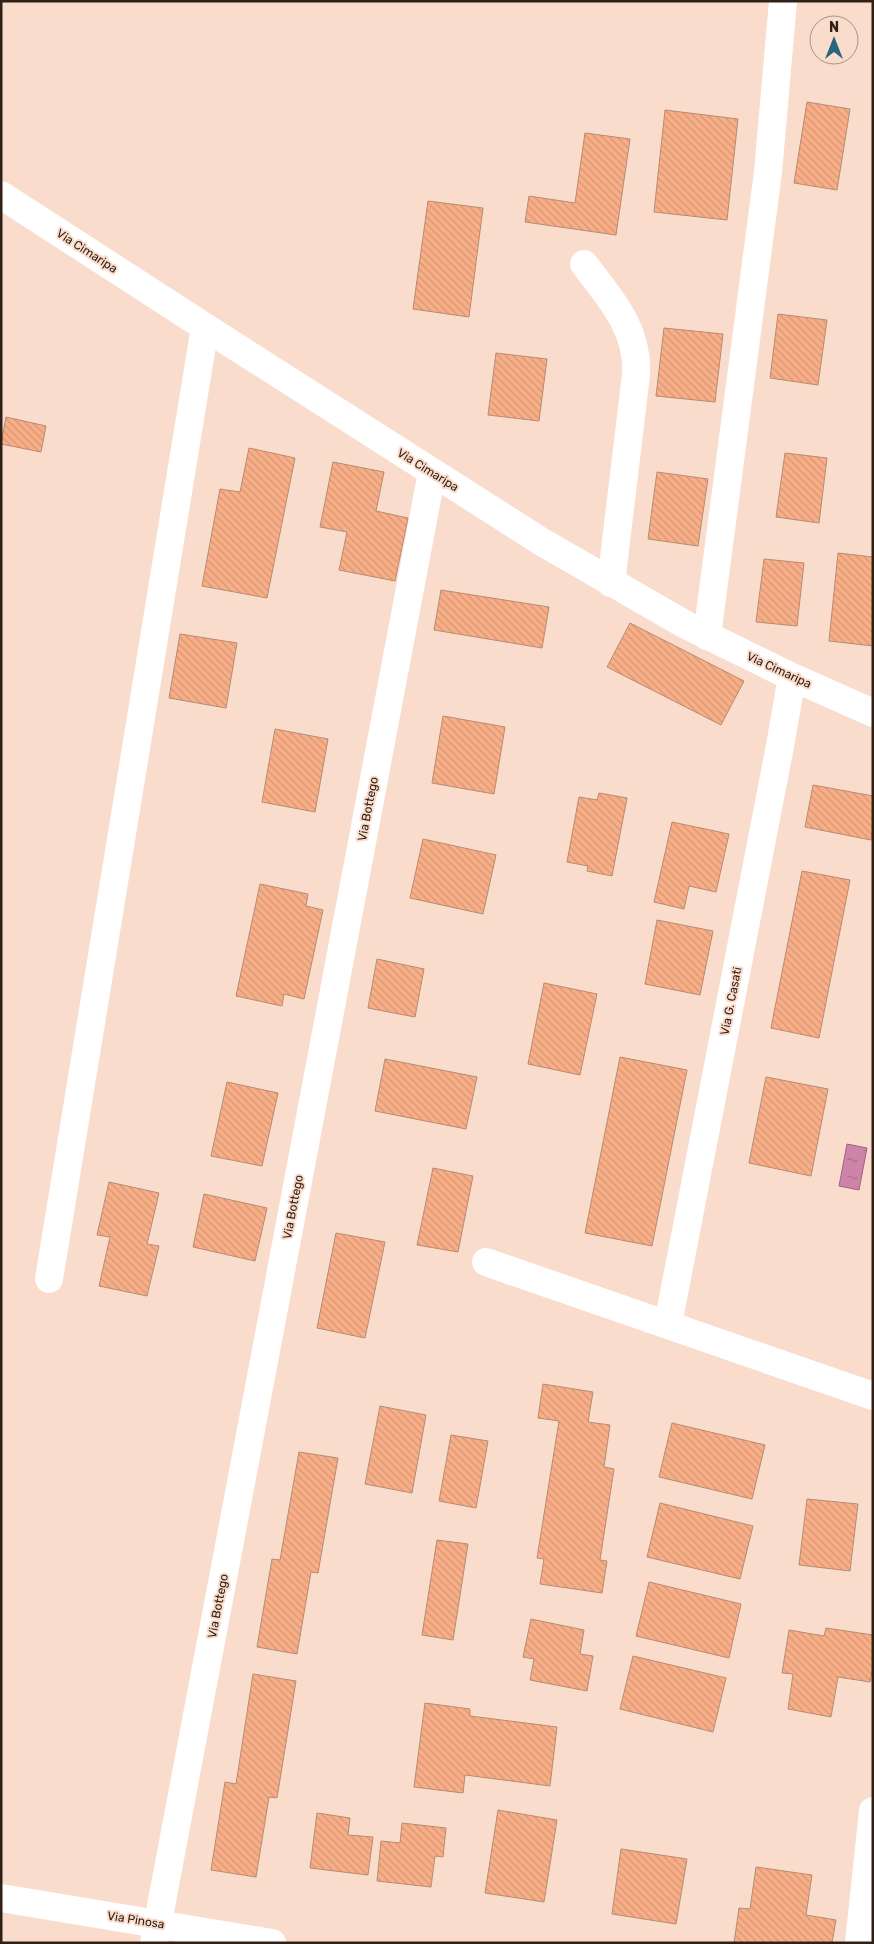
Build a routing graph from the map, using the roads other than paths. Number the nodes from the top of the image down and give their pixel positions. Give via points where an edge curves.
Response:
1 (783, 1) edge
2 (1, 194) edge
3 (584, 264) dead end
4 (205, 327) junction
5 (432, 472) junction
6 (611, 583) junction
7 (707, 636) junction
8 (792, 677) junction
9 (873, 713) edge
10 (486, 1262) dead end
11 (49, 1280) dead end
12 (668, 1324) junction
13 (873, 1396) edge
14 (873, 1810) edge
15 (1, 1898) edge
16 (156, 1933) edge
17 (272, 1943) edge
18 (859, 1943) edge

1 - 7 street via 768,172
2 - 4 street, Via Cimaripa
3 - 6 street via 624,319 636,358
4 - 5 street, Via Cimaripa
4 - 11 street
5 - 6 street, Via Cimaripa
5 - 16 street, Via Bottego
6 - 7 street, Via Cimaripa
7 - 8 street, Via Cimaripa
8 - 9 street, Via Cimaripa
8 - 12 street, Via G. Casati
10 - 12 street
12 - 13 street
14 - 18 street
15 - 16 street, Via Pinosa
16 - 17 street, Via Pinosa

